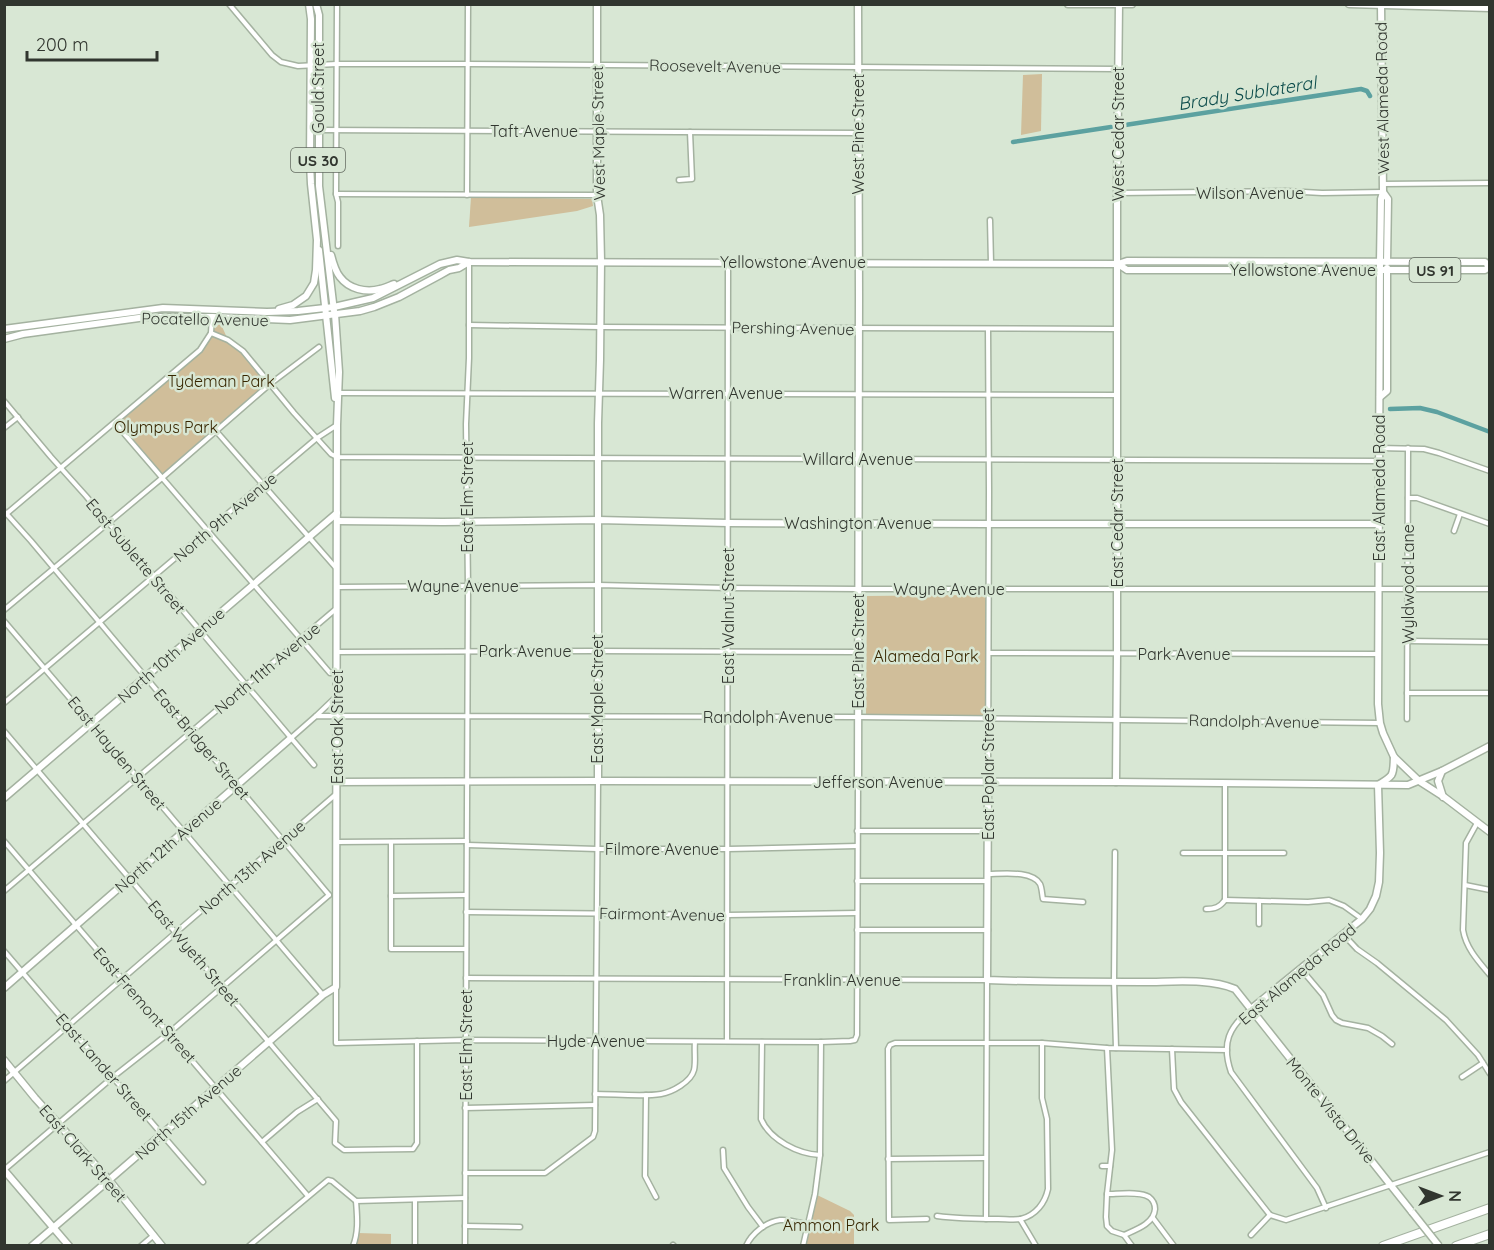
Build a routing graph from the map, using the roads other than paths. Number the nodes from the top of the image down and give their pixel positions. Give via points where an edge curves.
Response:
1 (229, 4) edge
2 (337, 4) edge
3 (468, 4) edge
4 (597, 4) edge
5 (858, 4) edge
6 (1068, 4) edge
7 (1131, 4) edge
8 (1348, 4) edge
9 (312, 5) edge
10 (1119, 5) edge
11 (1381, 5) edge
12 (1490, 8) edge
13 (336, 64) junction
14 (467, 64) junction
15 (597, 65) junction
16 (315, 66) junction
17 (858, 68) junction
18 (1118, 69) junction
19 (318, 130) junction
20 (336, 130) junction
21 (467, 131) junction
22 (597, 132) junction
23 (690, 132) junction
24 (858, 133) junction
25 (679, 180) dead end
26 (1490, 183) edge
27 (1383, 184) junction
28 (1383, 192) junction
29 (1117, 193) junction
30 (336, 194) junction
31 (467, 195) junction
32 (597, 195) junction
33 (990, 220) dead end
34 (323, 225) junction
35 (317, 240) junction
36 (338, 246) dead end
37 (601, 261) junction
38 (469, 262) junction
39 (728, 262) junction
40 (859, 262) junction
41 (1384, 262) junction
42 (991, 263) junction
43 (1118, 264) junction
44 (1384, 270) junction
45 (406, 281) junction
46 (326, 308) junction
47 (213, 309) junction
48 (334, 311) junction
49 (267, 312) junction
50 (327, 316) junction
51 (212, 317) junction
52 (469, 325) junction
53 (600, 327) junction
54 (728, 327) junction
55 (859, 328) junction
56 (4, 329) edge
57 (988, 329) junction
58 (1117, 329) junction
59 (211, 333) junction
60 (4, 339) edge
61 (320, 347) dead end
62 (270, 384) junction
63 (336, 393) junction
64 (468, 393) junction
65 (598, 393) junction
66 (728, 393) junction
67 (859, 394) junction
68 (989, 394) junction
69 (1118, 395) junction
70 (4, 401) edge
71 (18, 417) junction
72 (115, 423) junction
73 (337, 425) junction
74 (4, 428) edge
75 (216, 431) junction
76 (317, 438) junction
77 (1380, 448) junction
78 (1408, 448) junction
79 (467, 457) junction
80 (337, 458) junction
81 (597, 458) junction
82 (728, 458) junction
83 (859, 459) junction
84 (989, 459) junction
85 (1117, 459) junction
86 (1379, 461) junction
87 (60, 468) junction
88 (1490, 471) edge
89 (162, 478) junction
90 (263, 484) junction
91 (1408, 498) junction
92 (5, 513) edge
93 (337, 513) junction
94 (1460, 514) junction
95 (597, 520) junction
96 (337, 521) junction
97 (467, 521) junction
98 (108, 522) junction
99 (728, 523) junction
100 (858, 523) junction
101 (1117, 523) junction
102 (989, 524) junction
103 (1379, 524) junction
104 (1490, 524) edge
105 (208, 531) junction
106 (1454, 531) dead end
107 (309, 537) junction
108 (53, 568) junction
109 (337, 568) junction
110 (154, 577) junction
111 (254, 584) junction
112 (598, 585) junction
113 (337, 586) junction
114 (468, 586) junction
115 (728, 588) junction
116 (1117, 588) junction
117 (858, 589) junction
118 (989, 589) junction
119 (1379, 589) junction
120 (1407, 589) junction
121 (1490, 589) edge
122 (337, 608) junction
123 (4, 610) edge
124 (4, 621) edge
125 (99, 623) junction
126 (200, 631) junction
127 (301, 638) junction
128 (1408, 641) junction
129 (1490, 642) edge
130 (467, 651) junction
131 (597, 651) junction
132 (337, 652) junction
133 (728, 652) junction
134 (858, 652) junction
135 (989, 653) junction
136 (1117, 654) junction
137 (1378, 654) junction
138 (45, 669) junction
139 (337, 672) junction
140 (145, 677) junction
141 (246, 685) junction
142 (1407, 693) junction
143 (1490, 693) edge
144 (337, 696) junction
145 (4, 703) edge
146 (316, 716) junction
147 (598, 716) junction
148 (337, 717) junction
149 (467, 717) junction
150 (728, 717) junction
151 (858, 717) junction
152 (988, 718) junction
153 (1117, 719) junction
154 (1407, 720) dead end
155 (92, 723) junction
156 (1380, 723) junction
157 (4, 731) edge
158 (191, 732) junction
159 (291, 738) junction
160 (1490, 746) edge
161 (1394, 757) junction
162 (314, 765) dead end
163 (37, 770) junction
164 (1442, 771) junction
165 (138, 777) junction
166 (467, 781) junction
167 (598, 781) junction
168 (727, 781) junction
169 (1419, 781) junction
170 (337, 782) junction
171 (858, 782) junction
172 (988, 782) junction
173 (1116, 782) junction
174 (1225, 783) junction
175 (237, 785) junction
176 (1378, 785) junction
177 (337, 794) junction
178 (1444, 797) junction
179 (4, 798) edge
180 (1477, 823) junction
181 (83, 824) junction
182 (184, 831) junction
183 (857, 831) junction
184 (988, 831) junction
185 (1490, 832) edge
186 (283, 840) junction
187 (4, 842) edge
188 (337, 842) junction
189 (391, 842) junction
190 (467, 844) junction
191 (857, 846) junction
192 (597, 849) junction
193 (728, 849) junction
194 (1115, 852) dead end
195 (1183, 853) dead end
196 (1226, 853) junction
197 (1284, 853) dead end
198 (29, 870) junction
199 (130, 878) junction
200 (988, 878) junction
201 (857, 881) junction
202 (1465, 885) junction
203 (230, 886) junction
204 (1490, 890) edge
205 (4, 891) edge
206 (333, 895) junction
207 (391, 896) junction
208 (466, 896) junction
209 (1225, 900) junction
210 (1259, 901) junction
211 (1083, 902) dead end
212 (1206, 909) dead end
213 (466, 912) junction
214 (596, 913) junction
215 (857, 913) junction
216 (728, 915) junction
217 (1362, 919) junction
218 (1259, 924) dead end
219 (76, 925) junction
220 (857, 930) junction
221 (988, 930) junction
222 (176, 933) junction
223 (1344, 935) junction
224 (277, 940) junction
225 (466, 950) junction
226 (4, 951) edge
227 (1301, 969) junction
228 (22, 972) junction
229 (1490, 975) edge
230 (466, 978) junction
231 (596, 978) junction
232 (122, 979) junction
233 (727, 979) junction
234 (857, 980) junction
235 (987, 980) junction
236 (1114, 981) junction
237 (1217, 984) joint
238 (222, 987) junction
239 (336, 987) junction
240 (4, 988) edge
241 (323, 995) junction
242 (1251, 1009) junction
243 (68, 1026) junction
244 (169, 1033) junction
245 (466, 1040) junction
246 (855, 1040) joint
247 (417, 1041) junction
248 (596, 1041) junction
249 (269, 1042) junction
250 (694, 1042) junction
251 (727, 1042) junction
252 (762, 1042) junction
253 (821, 1042) junction
254 (336, 1043) joint
255 (987, 1043) junction
256 (1042, 1043) junction
257 (1392, 1044) dead end
258 (1107, 1048) junction
259 (1116, 1048) junction
260 (1172, 1049) junction
261 (1227, 1050) junction
262 (4, 1060) edge
263 (1483, 1063) junction
264 (15, 1072) junction
265 (1490, 1074) edge
266 (113, 1077) junction
267 (1462, 1077) dead end
268 (4, 1081) edge
269 (216, 1088) junction
270 (595, 1094) junction
271 (646, 1095) junction
272 (318, 1099) junction
273 (595, 1105) junction
274 (465, 1108) junction
275 (58, 1124) junction
276 (162, 1135) junction
277 (262, 1142) junction
278 (723, 1150) dead end
279 (1490, 1152) edge
280 (820, 1155) junction
281 (985, 1158) junction
282 (888, 1159) junction
283 (1102, 1166) dead end
284 (1110, 1166) junction
285 (4, 1170) edge
286 (465, 1173) junction
287 (109, 1180) junction
288 (203, 1182) dead end
289 (1390, 1184) junction
290 (1107, 1194) junction
291 (308, 1196) junction
292 (656, 1197) dead end
293 (465, 1198) junction
294 (415, 1200) junction
295 (356, 1201) junction
296 (1326, 1208) junction
297 (1490, 1208) edge
298 (1270, 1215) junction
299 (938, 1216) dead end
300 (1153, 1218) junction
301 (927, 1219) dead end
302 (986, 1219) junction
303 (1020, 1219) junction
304 (809, 1225) junction
305 (53, 1227) junction
306 (465, 1227) junction
307 (520, 1227) dead end
308 (763, 1227) junction
309 (1490, 1234) edge
310 (154, 1235) junction
311 (1124, 1235) junction
312 (1251, 1235) dead end
313 (255, 1244) edge
314 (32, 1245) edge
315 (69, 1245) edge
316 (141, 1245) edge
317 (162, 1245) edge
318 (249, 1245) edge
319 (353, 1245) edge
320 (415, 1245) edge
321 (465, 1245) edge
322 (746, 1245) edge
323 (803, 1245) edge
324 (1036, 1245) edge
325 (1132, 1245) edge
326 (1174, 1245) edge
327 (1383, 1245) edge
328 (1439, 1245) edge
329 (1456, 1245) edge

1 - 16 street, Roosevelt Avenue via 281,62
2 - 13 street
3 - 14 street
4 - 15 street, West Maple Street
5 - 17 street, West Pine Street
6 - 10 street
7 - 10 street
8 - 11 street
9 - 16 street, Gould Street / US 30
10 - 18 street, West Cedar Street
11 - 12 street
11 - 27 street, West Alameda Road
13 - 14 street, Roosevelt Avenue
13 - 16 street, Roosevelt Avenue
13 - 20 street
14 - 15 street, Roosevelt Avenue
14 - 21 street
15 - 17 street, Roosevelt Avenue
15 - 22 street, West Maple Street
16 - 19 street, Gould Street / US 30
16 - 35 street, Gould Street / US 30 via 311,173
17 - 18 street, Roosevelt Avenue
17 - 24 street, West Pine Street
18 - 29 street, West Cedar Street
19 - 20 street, Taft Avenue
19 - 34 street, Gould Street / US 30
20 - 21 street, Taft Avenue
20 - 30 street
21 - 22 street, Taft Avenue
21 - 31 street
22 - 23 street, Taft Avenue
22 - 32 street, West Maple Street
23 - 24 street, Taft Avenue
23 - 25 street via 692,179
24 - 40 street, West Pine Street
26 - 27 street
27 - 28 street, West Alameda Road
28 - 29 street, Wilson Avenue
28 - 41 street, West Alameda Road via 1388,199
29 - 43 street, West Cedar Street
30 - 31 street
30 - 36 street
31 - 32 street
32 - 37 street, West Maple Street
33 - 42 street
34 - 45 street via 334,265 347,284 374,290
34 - 48 street, Gould Street / US 30
35 - 46 street, Gould Street
35 - 49 street, US 30 via 315,278 308,294 292,305
37 - 38 street, Yellowstone Avenue
37 - 39 street, Yellowstone Avenue
37 - 53 street, East Maple Street
38 - 45 street, Yellowstone Avenue via 440,264
38 - 48 street, Yellowstone Avenue via 387,303
38 - 52 street, East Elm Street
39 - 40 street, Yellowstone Avenue
39 - 54 street, East Walnut Street
40 - 42 street, Yellowstone Avenue
40 - 55 street, East Pine Street
41 - 43 street, Yellowstone Avenue
41 - 44 street, West Alameda Road
41 - 44 street, Yellowstone Avenue / US 91 via 1485,262 1490,266 1485,270
42 - 43 street, Yellowstone Avenue
43 - 44 street, Yellowstone Avenue via 1127,270
43 - 58 street, East Cedar Street
44 - 77 street, East Alameda Road
45 - 48 street, Yellowstone Avenue
46 - 48 street, Pocatello Avenue
46 - 49 street, Pocatello Avenue
46 - 50 street, Gould Street
47 - 49 street, Pocatello Avenue
47 - 51 street
47 - 56 street, Pocatello Avenue via 163,308
48 - 50 street, Pocatello Avenue
48 - 63 street, East Oak Street via 339,360
50 - 51 street, Pocatello Avenue via 290,320
50 - 63 street, East Oak Street
51 - 59 street
51 - 60 street, Pocatello Avenue via 133,318
52 - 53 street, Pershing Avenue
52 - 64 street, East Elm Street
53 - 54 street, Pershing Avenue
53 - 65 street, East Maple Street
54 - 55 street, Pershing Avenue
54 - 66 street, East Walnut Street
55 - 57 street, Pershing Avenue
55 - 67 street, East Pine Street
57 - 58 street, Pershing Avenue
57 - 68 street, East Poplar Street
58 - 69 street, East Cedar Street
59 - 62 street via 236,344
59 - 72 street via 200,350
61 - 62 street
62 - 75 street
62 - 76 street
63 - 64 street, Warren Avenue
63 - 73 street, East Oak Street
64 - 65 street, Warren Avenue
64 - 79 street, East Elm Street
65 - 66 street, Warren Avenue
65 - 81 street, East Maple Street
66 - 67 street, Warren Avenue
66 - 82 street, East Walnut Street
67 - 68 street, Warren Avenue
67 - 83 street, East Pine Street
68 - 69 street, Warren Avenue
68 - 84 street, East Poplar Street
69 - 85 street, East Cedar Street
70 - 71 street, East Sublette Street
71 - 74 street
71 - 87 street, East Sublette Street
72 - 87 street
72 - 89 street
73 - 76 street, North 9th Avenue
73 - 80 street, East Oak Street
75 - 89 street
75 - 90 street
76 - 80 street
76 - 90 street, North 9th Avenue
77 - 78 street
77 - 86 street, East Alameda Road
78 - 88 street via 1439,453
78 - 91 street, Wyldwood Lane
79 - 80 street, Willard Avenue
79 - 81 street, Willard Avenue
79 - 97 street, East Elm Street
80 - 93 street, East Oak Street
81 - 82 street, Willard Avenue
81 - 95 street, East Maple Street
82 - 83 street, Willard Avenue
82 - 99 street, East Walnut Street
83 - 84 street, Willard Avenue
83 - 100 street, East Pine Street
84 - 85 street, Willard Avenue
84 - 102 street, East Poplar Street
85 - 86 street, Willard Avenue
85 - 101 street, East Cedar Street
86 - 103 street, East Alameda Road
87 - 92 street
87 - 98 street, East Sublette Street
89 - 98 street
89 - 105 street
90 - 105 street, North 9th Avenue
90 - 107 street
91 - 94 street
91 - 120 street, Wyldwood Lane
92 - 108 street, East Bridger Street
93 - 96 street, East Oak Street
93 - 107 street, North 10th Avenue
94 - 104 street
94 - 106 street
95 - 97 street, Washington Avenue
95 - 99 street, Washington Avenue
95 - 112 street, East Maple Street
96 - 97 street, Washington Avenue
96 - 109 street, East Oak Street
97 - 114 street, East Elm Street
98 - 108 street
98 - 110 street, East Sublette Street
99 - 100 street, Washington Avenue
99 - 115 street, East Walnut Street
100 - 102 street, Washington Avenue
100 - 117 street, East Pine Street
101 - 102 street, Washington Avenue
101 - 103 street, Washington Avenue
101 - 116 street, East Cedar Street
102 - 118 street, East Poplar Street
103 - 119 street, East Alameda Road
105 - 110 street, North 9th Avenue
105 - 111 street
107 - 109 street
107 - 111 street, North 10th Avenue
108 - 123 street
108 - 125 street, East Bridger Street
109 - 113 street, East Oak Street
110 - 125 street, North 9th Avenue
110 - 126 street, East Sublette Street
111 - 126 street, North 10th Avenue
111 - 127 street
112 - 114 street, Wayne Avenue
112 - 115 street, Wayne Avenue
112 - 131 street, East Maple Street
113 - 114 street, Wayne Avenue
113 - 122 street, East Oak Street
114 - 130 street, East Elm Street
115 - 117 street, Wayne Avenue
115 - 133 street, East Walnut Street
116 - 118 street, Wayne Avenue
116 - 119 street, Wayne Avenue
116 - 136 street, East Cedar Street
117 - 118 street, Wayne Avenue
117 - 134 street, East Pine Street
118 - 135 street, East Poplar Street
119 - 120 street, Wayne Avenue
119 - 137 street, East Alameda Road
120 - 121 street, Wayne Avenue
120 - 128 street, Wyldwood Lane
122 - 127 street, North 11th Avenue
122 - 132 street, East Oak Street
124 - 138 street, East Hayden Street
125 - 138 street, North 9th Avenue
125 - 140 street, East Bridger Street
126 - 140 street, North 10th Avenue
126 - 141 street, East Sublette Street
127 - 139 street via 330,672
127 - 141 street, North 11th Avenue
128 - 129 street
128 - 142 street, Wyldwood Lane
130 - 131 street, Park Avenue
130 - 132 street, Park Avenue
130 - 149 street, East Elm Street
131 - 133 street, Park Avenue
131 - 147 street, East Maple Street
132 - 139 street, East Oak Street
133 - 134 street, Park Avenue
133 - 150 street, East Walnut Street
134 - 151 street, East Pine Street
135 - 136 street, Park Avenue
135 - 152 street, East Poplar Street
136 - 137 street, Park Avenue
136 - 153 street, East Cedar Street
137 - 156 street, East Alameda Road
138 - 145 street, North 9th Avenue
138 - 155 street, East Hayden Street
139 - 144 street, East Oak Street
140 - 155 street, North 10th Avenue
140 - 158 street, East Bridger Street
141 - 158 street, North 11th Avenue
141 - 159 street, East Sublette Street
142 - 143 street
142 - 154 street, Wyldwood Lane
144 - 146 street, North 12th Avenue
144 - 148 street, East Oak Street
146 - 148 street
146 - 159 street, North 12th Avenue
147 - 149 street, Randolph Avenue
147 - 150 street, Randolph Avenue
147 - 167 street, East Maple Street
148 - 149 street, Randolph Avenue
148 - 170 street, East Oak Street
149 - 166 street, East Elm Street
150 - 151 street, Randolph Avenue
150 - 168 street, East Walnut Street
151 - 152 street, Randolph Avenue
151 - 171 street, East Pine Street
152 - 153 street, Randolph Avenue
152 - 172 street, East Poplar Street
153 - 156 street, Randolph Avenue
153 - 173 street, East Cedar Street
155 - 163 street, North 10th Avenue
155 - 165 street, East Hayden Street
156 - 161 street, East Alameda Road
157 - 163 street, East Wyeth Street
158 - 165 street, North 11th Avenue
158 - 175 street, East Bridger Street
159 - 162 street, East Sublette Street
159 - 175 street, North 12th Avenue
160 - 164 street, Jefferson Avenue
161 - 169 street, East Alameda Road
161 - 176 street via 1391,778
163 - 179 street, North 10th Avenue
163 - 181 street, East Wyeth Street
164 - 169 street, Jefferson Avenue
164 - 178 street via 1438,782
165 - 181 street, North 11th Avenue
165 - 182 street, East Hayden Street
166 - 167 street, Jefferson Avenue
166 - 170 street, Jefferson Avenue
166 - 190 street, East Elm Street
167 - 168 street, Jefferson Avenue
167 - 192 street, East Maple Street
168 - 171 street, Jefferson Avenue
168 - 193 street, East Walnut Street
169 - 176 street, Jefferson Avenue
169 - 178 street, East Alameda Road
170 - 177 street, East Oak Street
171 - 172 street, Jefferson Avenue
171 - 183 street, East Pine Street
172 - 173 street, Jefferson Avenue
172 - 184 street, East Poplar Street
173 - 174 street, Jefferson Avenue
174 - 176 street, Jefferson Avenue
174 - 196 street
175 - 182 street, North 12th Avenue
175 - 186 street, East Bridger Street
176 - 217 street, East Alameda Road via 1379,882 1376,896
177 - 186 street, North 13th Avenue
177 - 188 street, East Oak Street
178 - 180 street, East Alameda Road
180 - 185 street, East Alameda Road
180 - 202 street via 1466,843
181 - 198 street, North 11th Avenue
181 - 199 street, East Wyeth Street
182 - 199 street, North 12th Avenue
182 - 203 street, East Hayden Street
183 - 184 street
183 - 191 street, East Pine Street
184 - 200 street, East Poplar Street
186 - 203 street, North 13th Avenue
186 - 206 street, East Bridger Street
187 - 198 street, East Fremont Street
188 - 189 street, Filmore Avenue
188 - 206 street, East Oak Street
189 - 190 street, Filmore Avenue
189 - 207 street
190 - 192 street, Filmore Avenue
190 - 208 street, East Elm Street
191 - 193 street, Filmore Avenue
191 - 201 street, East Pine Street
192 - 193 street, Filmore Avenue
192 - 214 street, East Maple Street
193 - 216 street, East Walnut Street
194 - 236 street
195 - 196 street
196 - 197 street
196 - 209 street
198 - 205 street, North 11th Avenue
198 - 219 street, East Fremont Street
199 - 219 street, North 12th Avenue
199 - 222 street, East Wyeth Street
200 - 201 street
200 - 211 street via 1024,874 1041,885 1043,899
200 - 221 street, East Poplar Street
201 - 215 street, East Pine Street
202 - 204 street
202 - 229 street via 1465,938
203 - 222 street, North 13th Avenue
203 - 224 street, East Hayden Street
206 - 224 street
206 - 239 street, East Oak Street
207 - 208 street
207 - 225 street via 391,949
208 - 213 street, East Elm Street
209 - 210 street
209 - 212 street via 1221,906
210 - 217 street via 1329,900
210 - 218 street
213 - 214 street, Fairmont Avenue
213 - 225 street, East Elm Street
214 - 216 street, Fairmont Avenue
214 - 231 street, East Maple Street
215 - 216 street, Fairmont Avenue
215 - 220 street, East Pine Street
216 - 233 street, East Walnut Street
217 - 223 street, East Alameda Road
219 - 228 street, North 12th Avenue
219 - 232 street, East Fremont Street
220 - 221 street
220 - 234 street, East Pine Street
221 - 235 street, East Poplar Street
222 - 232 street, North 13th Avenue
222 - 238 street, East Wyeth Street
223 - 227 street, East Alameda Road
223 - 263 street via 1446,1020
224 - 238 street
224 - 241 street, East Hayden Street
225 - 230 street, East Elm Street
226 - 228 street, East Lander Street
227 - 242 street, East Alameda Road
227 - 257 street via 1323,995 1336,1020 1368,1028
228 - 240 street, North 12th Avenue
228 - 243 street, East Lander Street
230 - 231 street, Franklin Avenue
230 - 245 street, East Elm Street
231 - 233 street, Franklin Avenue
231 - 248 street, East Maple Street
232 - 243 street, North 13th Avenue
232 - 244 street, East Fremont Street
233 - 234 street, Franklin Avenue
233 - 251 street, East Walnut Street
234 - 235 street, Franklin Avenue
234 - 246 street, East Pine Street
235 - 236 street, Franklin Avenue
235 - 255 street, East Poplar Street
236 - 237 street, Franklin Avenue
236 - 259 street
237 - 242 street, Monte Vista Drive via 1235,989
238 - 244 street
238 - 249 street, East Wyeth Street
239 - 241 street, North 15th Avenue
239 - 254 street, East Oak Street
241 - 249 street, North 15th Avenue
242 - 261 street, East Alameda Road via 1229,1033
242 - 289 street, Monte Vista Drive
243 - 264 street, North 13th Avenue
243 - 266 street, East Lander Street
244 - 266 street
244 - 269 street, East Fremont Street
245 - 247 street, Hyde Avenue
245 - 248 street, Hyde Avenue
245 - 274 street, East Elm Street
246 - 253 street, Hyde Avenue
247 - 254 street, Hyde Avenue
247 - 272 street, East Wyeth Street via 417,1143 412,1149 344,1150 335,1143 336,1121
248 - 250 street, Hyde Avenue
248 - 270 street, East Maple Street
249 - 269 street, North 15th Avenue
249 - 272 street, East Wyeth Street
250 - 251 street, Hyde Avenue
250 - 271 street via 694,1070 687,1082 668,1092
251 - 252 street, Hyde Avenue
252 - 253 street, Hyde Avenue
252 - 280 street via 761,1119 772,1135 791,1147
253 - 280 street
255 - 256 street
255 - 281 street, East Poplar Street
255 - 282 street via 890,1045
256 - 258 street
256 - 303 street via 1048,1189 1039,1208
258 - 259 street
258 - 284 street via 1113,1150
259 - 260 street
260 - 261 street
260 - 298 street via 1174,1089 1181,1102
261 - 296 street via 1231,1072 1317,1188
262 - 264 street, East Clark Street
263 - 265 street
263 - 267 street
264 - 268 street, North 13th Avenue
264 - 275 street, East Clark Street
266 - 275 street
266 - 276 street, East Lander Street
269 - 276 street, North 15th Avenue
269 - 277 street, East Fremont Street
270 - 271 street
270 - 273 street, East Maple Street
271 - 292 street via 645,1176
272 - 277 street
273 - 274 street
273 - 286 street, East Maple Street via 593,1137 544,1173
274 - 286 street, East Elm Street
275 - 285 street
275 - 287 street, East Clark Street
276 - 287 street, North 15th Avenue
276 - 288 street, East Lander Street
277 - 291 street, East Fremont Street
278 - 308 street via 724,1168
279 - 289 street
280 - 304 street
281 - 282 street
281 - 302 street, East Poplar Street
282 - 301 street via 889,1220
283 - 284 street
284 - 290 street
285 - 305 street
286 - 293 street, East Elm Street
287 - 305 street, North 15th Avenue
287 - 310 street, East Clark Street
289 - 296 street
289 - 328 street, Monte Vista Drive, bridge
290 - 300 street via 1149,1197 1155,1203
290 - 311 street via 1107,1226
291 - 295 street via 328,1180
291 - 313 street
293 - 294 street
293 - 306 street, East Elm Street
294 - 295 street
294 - 320 street
295 - 319 street
296 - 298 street via 1286,1220
297 - 327 highway
298 - 312 street
299 - 302 street
300 - 311 street
300 - 326 street
302 - 303 street
303 - 324 street
304 - 308 street via 778,1220
304 - 323 street
305 - 314 street, North 15th Avenue
305 - 315 street
306 - 307 street
306 - 321 street, East Elm Street
308 - 322 street
309 - 329 highway
310 - 316 street
310 - 317 street, East Clark Street
311 - 325 street
313 - 318 street

